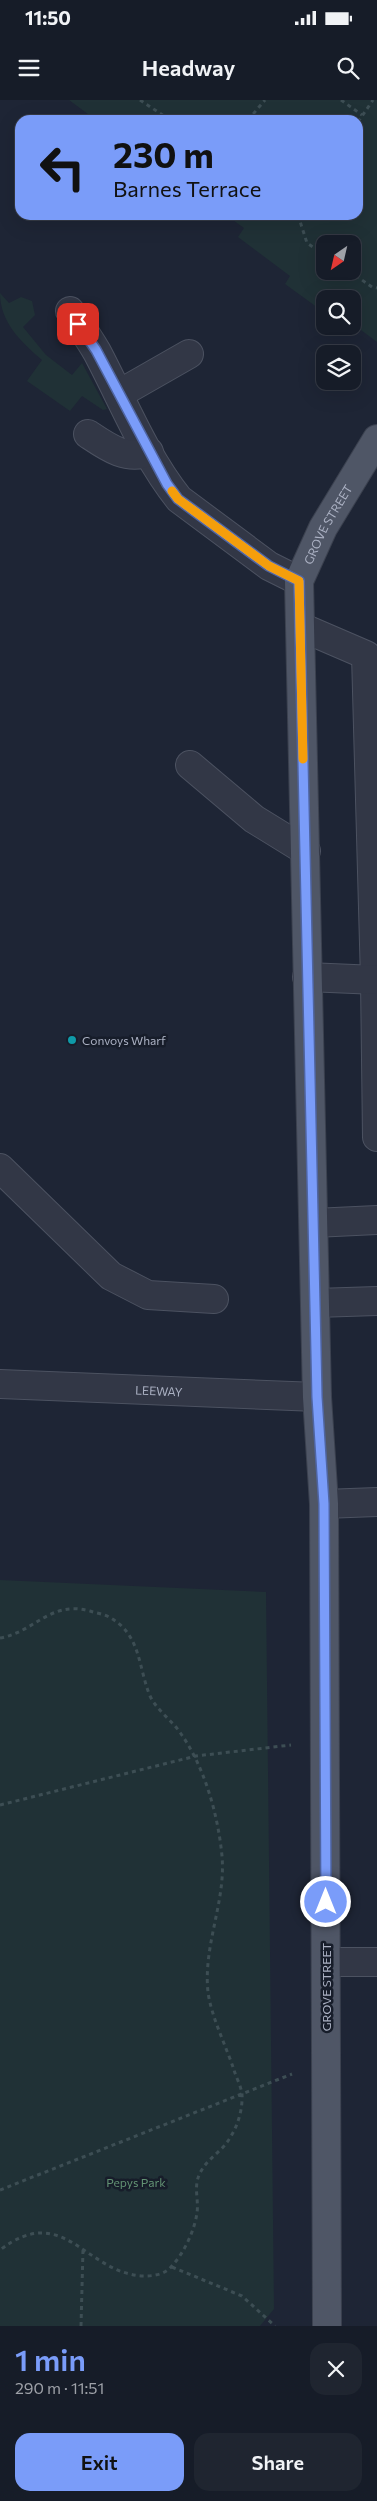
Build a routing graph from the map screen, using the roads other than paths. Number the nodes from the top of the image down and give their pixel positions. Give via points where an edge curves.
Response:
1 (70, 311) dead end
2 (189, 354) dead end
3 (119, 394) junction
4 (88, 434) dead end
5 (377, 439) edge
6 (149, 452) junction
7 (299, 581) junction
8 (301, 626) junction
9 (190, 765) dead end
10 (306, 851) junction
11 (307, 976) junction
12 (376, 980) edge
13 (377, 1137) edge
14 (0, 1168) edge
15 (377, 1220) edge
16 (314, 1223) junction
17 (214, 1299) dead end
18 (377, 1301) edge
19 (316, 1303) junction
20 (0, 1384) edge
21 (317, 1397) junction
22 (377, 1502) edge
23 (324, 1504) junction
24 (326, 1962) junction
25 (377, 1962) edge
26 (327, 2326) edge

1 - 3 street via 96,350
2 - 3 street
3 - 6 street
4 - 6 street via 123,454
5 - 7 main road, GROVE STREET via 322,528
6 - 7 street via 178,499 269,566
7 - 8 main road, GROVE STREET
8 - 10 main road, GROVE STREET
8 - 12 street via 366,655
9 - 10 street via 254,819
10 - 11 main road, GROVE STREET
11 - 12 street
11 - 16 main road, GROVE STREET
12 - 13 street
14 - 17 street via 111,1276 148,1295
15 - 16 street
16 - 19 main road, GROVE STREET
18 - 19 street
19 - 21 main road, GROVE STREET
20 - 21 street, LEEWAY
21 - 23 main road, GROVE STREET
22 - 23 street
23 - 24 main road, GROVE STREET
24 - 25 street
24 - 26 main road, GROVE STREET

